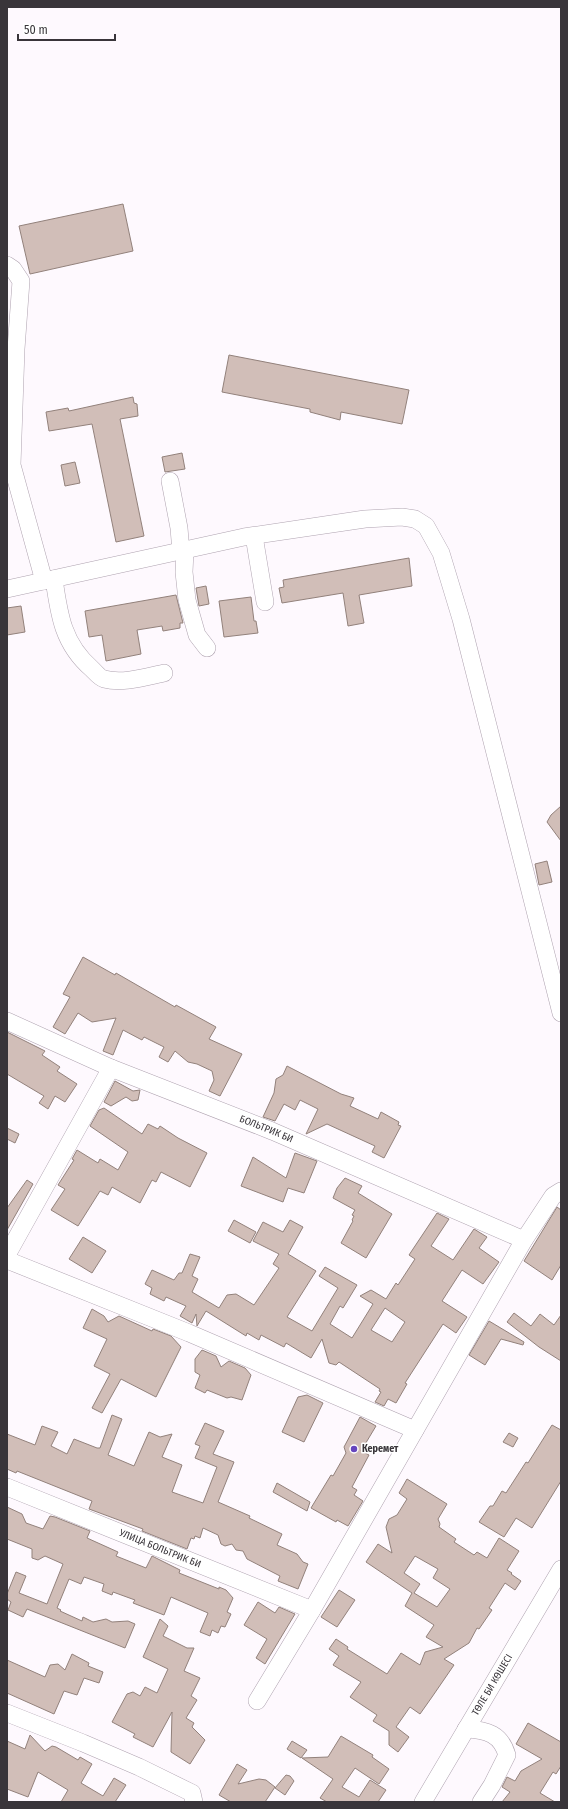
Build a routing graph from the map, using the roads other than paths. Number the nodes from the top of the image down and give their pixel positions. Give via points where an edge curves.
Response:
1 (7, 265) edge
2 (11, 343) edge
3 (170, 481) dead end
4 (254, 536) junction
5 (183, 551) junction
6 (49, 580) junction
7 (7, 589) edge
8 (265, 602) dead end
9 (207, 648) dead end
10 (164, 673) dead end
11 (561, 1013) edge
12 (7, 1022) edge
13 (111, 1068) junction
14 (561, 1191) edge
15 (524, 1240) junction
16 (7, 1255) edge
17 (7, 1260) edge
18 (415, 1430) junction
19 (7, 1487) edge
20 (561, 1569) edge
21 (312, 1610) junction
22 (257, 1701) dead end
23 (7, 1713) edge
24 (466, 1729) junction
25 (194, 1802) edge
26 (423, 1802) edge
27 (481, 1802) edge

1 - 2 street via 21,281
2 - 6 street via 12,465
3 - 5 street
4 - 5 street
4 - 8 street
4 - 11 street via 402,517 415,519 426,526 441,553 461,619
5 - 6 street
5 - 9 street via 187,600 197,635
6 - 7 street
6 - 10 street via 70,644 102,678 128,680
12 - 13 street, БОЛЬТРИК БИ
13 - 15 street, БОЛЬТРИК БИ via 272,1131
13 - 16 street
14 - 15 street via 553,1196
15 - 18 street
17 - 18 street via 189,1333
18 - 21 street
19 - 21 street, УЛИЦА БОЛЬТРИК БИ
20 - 24 street, ТӨЛЕ БИ КӨШЕСІ
21 - 22 street
23 - 25 street via 139,1767 192,1792
24 - 26 street, ТӨЛЕ БИ КӨШЕСІ
24 - 27 street via 488,1732 504,1746 507,1756

